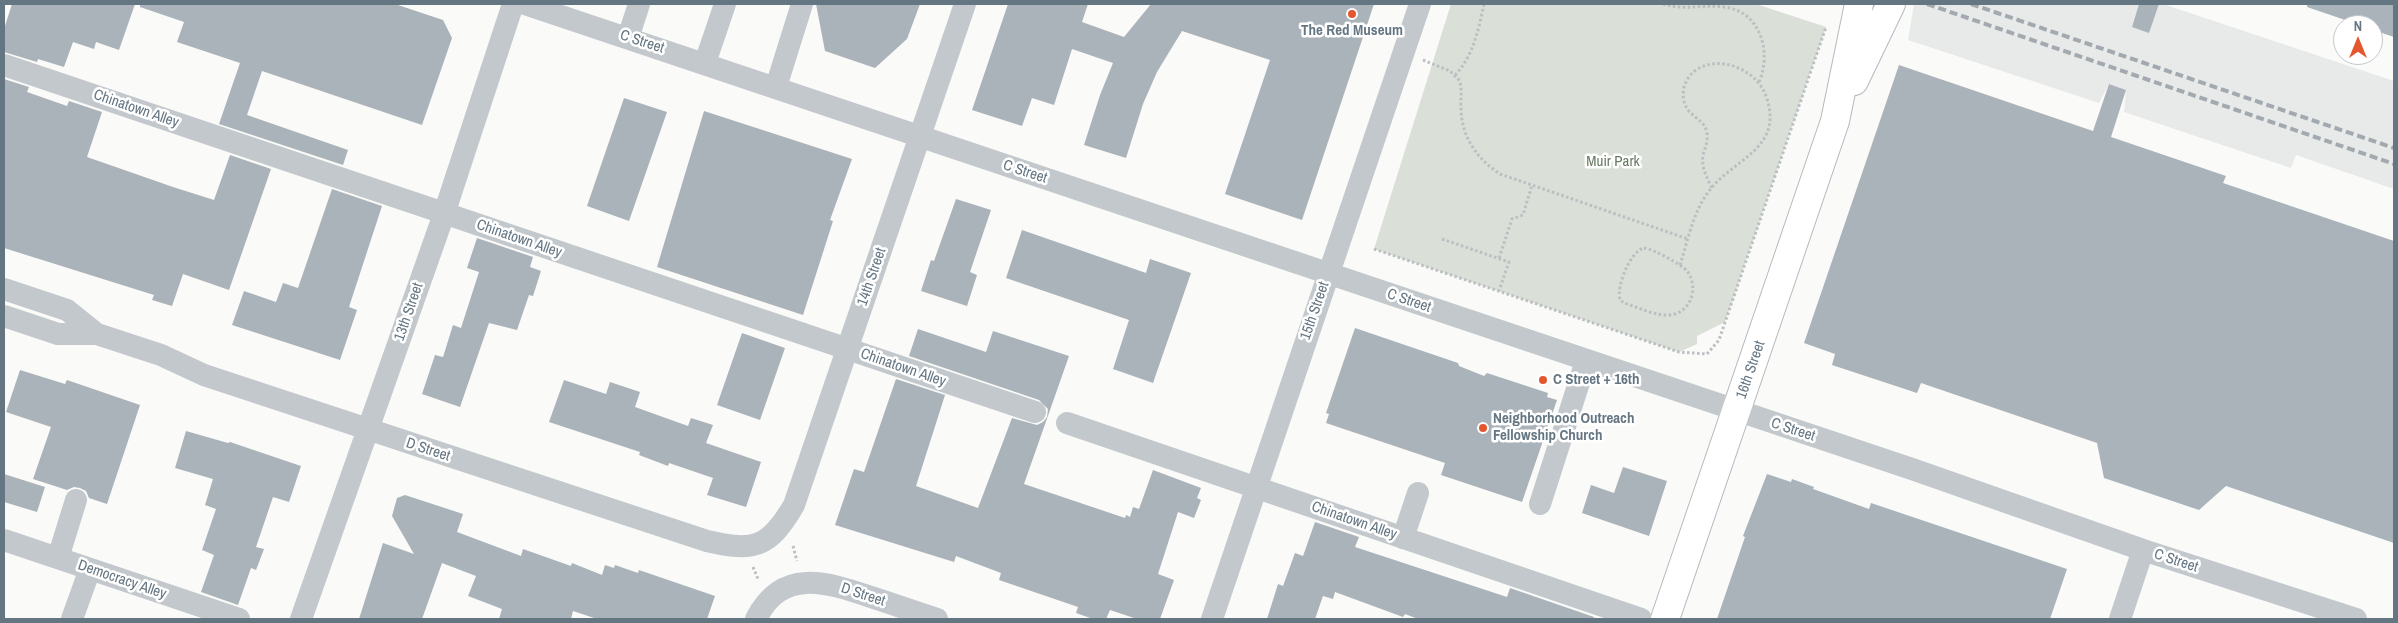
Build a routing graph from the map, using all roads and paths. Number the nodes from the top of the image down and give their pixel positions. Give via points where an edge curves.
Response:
1 (513, 4) edge
2 (525, 4) edge
3 (639, 4) edge
4 (725, 4) edge
5 (802, 4) edge
6 (965, 4) edge
7 (1420, 4) edge
8 (1484, 4) edge
9 (1663, 4) edge
10 (1859, 4) edge
11 (1890, 4) edge
12 (1826, 27) dead end
13 (628, 38) junction
14 (1404, 53) junction
15 (705, 63) junction
16 (4, 64) edge
17 (1455, 75) junction
18 (1759, 82) junction
19 (776, 87) junction
20 (1835, 121) junction
21 (920, 137) junction
22 (1532, 185) junction
23 (1712, 188) junction
24 (444, 214) junction
25 (1688, 238) junction
26 (1442, 239) dead end
27 (1374, 250) dead end
28 (1499, 258) junction
29 (1680, 265) junction
30 (1328, 273) junction
31 (4, 289) edge
32 (1498, 291) junction
33 (4, 316) edge
34 (96, 334) junction
35 (848, 349) junction
36 (1586, 361) junction
37 (1737, 411) junction
38 (1035, 412) dead end
39 (1067, 423) dead end
40 (368, 430) junction
41 (1255, 486) junction
42 (1418, 493) dead end
43 (76, 500) dead end
44 (1540, 504) dead end
45 (784, 522) junction
46 (1403, 538) junction
47 (4, 540) edge
48 (757, 544) junction
49 (2143, 550) junction
50 (58, 558) junction
51 (90, 569) junction
52 (787, 588) junction
53 (2293, 598) junction
54 (72, 619) edge
55 (239, 619) edge
56 (302, 619) edge
57 (756, 619) edge
58 (937, 619) edge
59 (1212, 619) edge
60 (1641, 619) edge
61 (1665, 619) edge
62 (2120, 619) edge
63 (2330, 619) edge
64 (2356, 619) edge

1 - 24 street, 13th Street
2 - 13 street, C Street
3 - 13 street
4 - 15 street
5 - 19 street
6 - 21 street, 14th Street
7 - 14 street, 15th Street
8 - 17 path via 1465,64
9 - 18 path via 1685,8 1726,7 1743,15 1758,30 1764,44 1766,60
10 - 20 main road, 16th Street
11 - 20 main road, 16th Street
12 - 32 path via 1719,340 1707,354 1679,352
13 - 15 street, C Street
14 - 17 path
14 - 30 street, 15th Street
15 - 19 street, C Street
16 - 24 street, Chinatown Alley
17 - 22 path via 1461,84 1462,122 1474,151 1500,174
18 - 23 path via 1769,106 1764,141
18 - 23 path via 1744,70 1719,63 1695,71 1684,88 1689,111 1701,120 1707,133 1702,162
19 - 21 street, C Street
20 - 37 main road, 16th Street
21 - 30 street, C Street
21 - 35 street, 14th Street
22 - 25 path
22 - 28 path via 1523,215 1512,219
23 - 25 path via 1699,209
24 - 35 street, Chinatown Alley
24 - 40 street, 13th Street
25 - 29 path
26 - 28 path
27 - 32 path
28 - 32 path via 1509,262
29 - 29 path via 1688,272 1693,287 1691,299 1682,310 1662,315 1620,300 1629,262 1636,251 1652,250
30 - 36 street, C Street
30 - 41 street, 15th Street
31 - 34 street, D Street via 67,310
33 - 34 street, D Street via 58,334
34 - 40 street, D Street via 161,355 204,375
35 - 38 street, Chinatown Alley
35 - 45 street, 14th Street via 794,506
36 - 37 street, C Street
36 - 44 street
37 - 49 street, C Street
37 - 61 main road, 16th Street
39 - 41 street, Chinatown Alley
40 - 48 street, D Street via 707,541 731,546
40 - 56 street, 13th Street
41 - 46 street, Chinatown Alley
41 - 59 street, 15th Street
42 - 46 street
43 - 50 street
45 - 48 street, 14th Street
45 - 52 path via 797,561
46 - 60 street, Chinatown Alley
47 - 50 street, Democracy Alley
48 - 52 path via 753,568 758,580
49 - 53 street, C Street
49 - 62 street
50 - 51 street, Democracy Alley
51 - 54 street
51 - 55 street, Democracy Alley
52 - 57 street
52 - 58 street, D Street via 809,582 839,587
53 - 63 street, C Street
53 - 64 street, C Street

